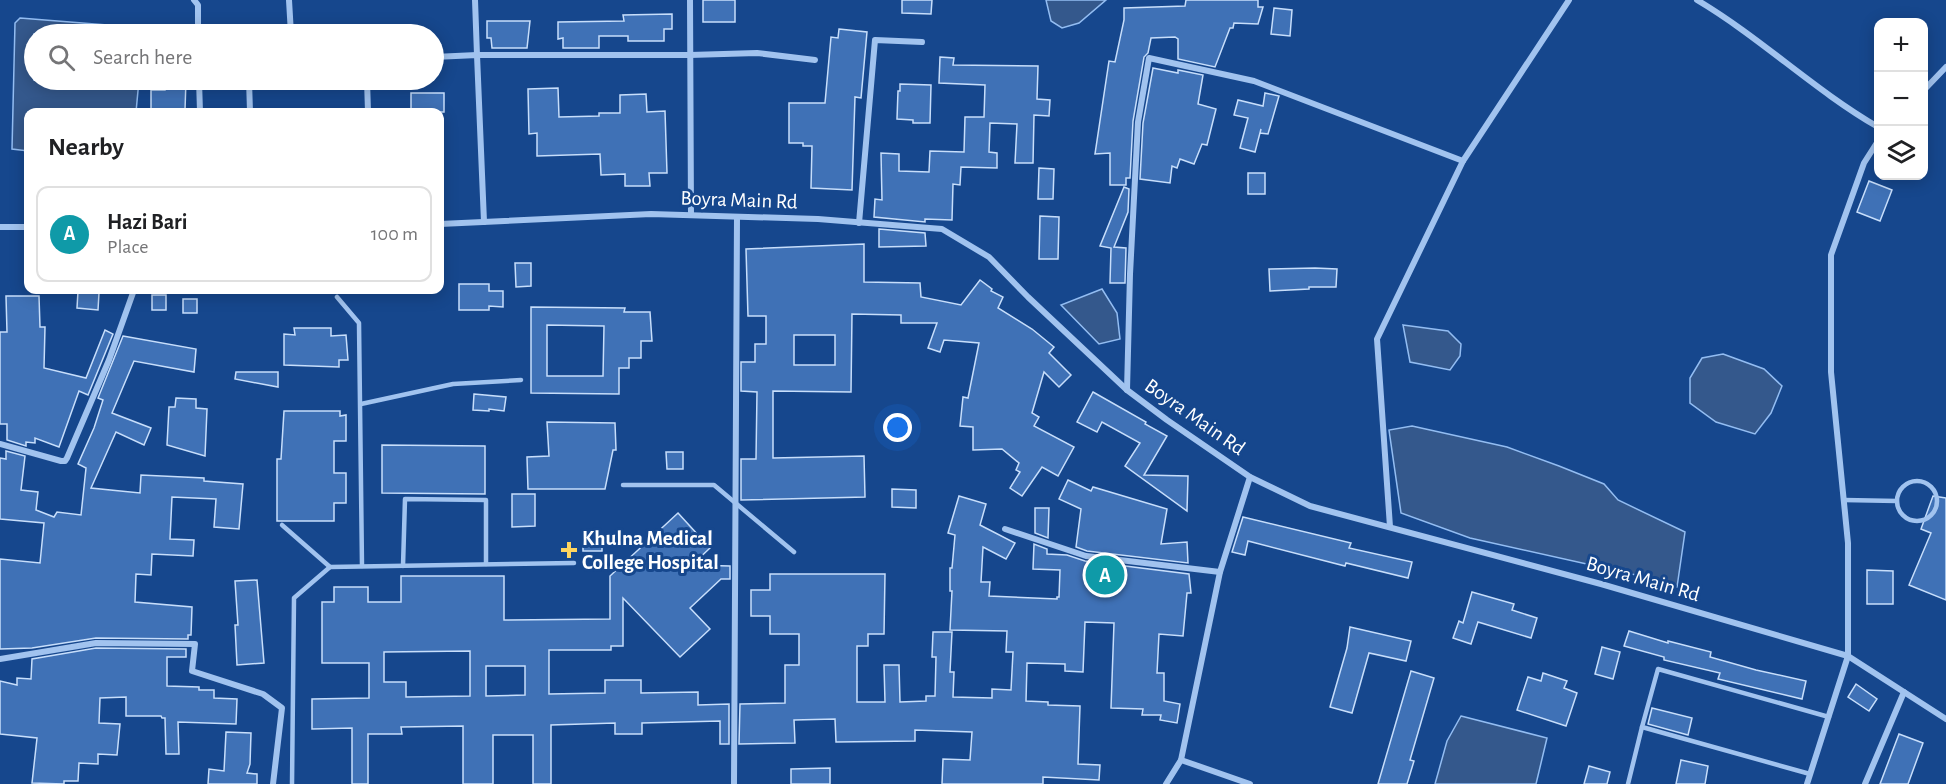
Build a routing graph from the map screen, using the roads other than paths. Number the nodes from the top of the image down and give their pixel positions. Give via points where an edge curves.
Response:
1 (194, 0) edge
2 (289, 0) edge
3 (475, 0) edge
4 (690, 0) edge
5 (1569, 0) edge
6 (1697, 0) edge
7 (198, 24) edge
8 (290, 24) edge
9 (922, 42) dead end
10 (477, 55) junction
11 (690, 55) junction
12 (444, 57) edge
13 (815, 60) dead end
14 (1946, 67) edge
15 (1928, 85) edge
16 (200, 90) edge
17 (249, 90) edge
18 (367, 90) edge
19 (200, 108) edge
20 (250, 108) edge
21 (368, 108) edge
22 (1876, 126) edge
23 (1874, 147) edge
24 (1463, 161) junction
25 (692, 215) junction
26 (737, 217) junction
27 (484, 222) junction
28 (859, 223) junction
29 (444, 224) edge
30 (0, 226) edge
31 (24, 227) edge
32 (133, 294) edge
33 (337, 297) dead end
34 (521, 380) dead end
35 (1127, 390) junction
36 (361, 404) junction
37 (0, 444) edge
38 (1250, 477) junction
39 (623, 485) dead end
40 (1844, 500) junction
41 (1897, 501) junction
42 (735, 502) junction
43 (282, 525) dead end
44 (1390, 527) junction
45 (1005, 529) dead end
46 (794, 552) dead end
47 (574, 563) dead end
48 (486, 564) junction
49 (362, 566) junction
50 (403, 566) junction
51 (330, 567) junction
52 (1220, 572) junction
53 (1848, 656) junction
54 (0, 659) edge
55 (1904, 692) junction
56 (1829, 717) junction
57 (1946, 719) edge
58 (1642, 727) junction
59 (1181, 760) junction
60 (1810, 774) junction
61 (273, 784) edge
62 (292, 784) edge
63 (734, 784) edge
64 (1166, 784) edge
65 (1250, 784) edge
66 (1628, 784) edge
67 (1807, 784) edge
68 (1865, 784) edge

1 - 7 street via 198,5
2 - 8 street
3 - 10 street
4 - 11 street
5 - 24 street
6 - 22 street via 1728,18
9 - 28 street via 875,40
10 - 11 street
10 - 12 street
10 - 27 street
11 - 13 street via 757,53
11 - 25 street
14 - 15 street
16 - 19 street
17 - 20 street
18 - 21 street
23 - 40 street via 1864,163 1831,255 1831,372
24 - 35 street via 1254,81 1149,58 1138,122
24 - 44 street via 1377,339
25 - 26 street, Boyra Main Rd
25 - 27 street, Boyra Main Rd
26 - 28 street, Boyra Main Rd
26 - 42 street
27 - 29 street, Boyra Main Rd
28 - 35 street, Boyra Main Rd via 942,229 989,257
30 - 31 street
32 - 37 street via 65,461
33 - 36 lane via 359,323
34 - 36 lane via 453,384
35 - 38 street, Boyra Main Rd
36 - 49 lane
38 - 44 street, Boyra Main Rd via 1310,506
38 - 52 street
39 - 42 lane via 714,485
40 - 41 lane
40 - 53 street
41 - 41 lane via 1901,489 1912,482 1925,483 1937,498 1935,511 1918,521 1901,513
42 - 46 lane
42 - 63 street
43 - 51 lane
44 - 53 street, Boyra Main Rd
45 - 52 street via 1086,556
47 - 48 lane
48 - 50 lane
48 - 50 lane via 486,500 405,499
49 - 50 lane
49 - 51 lane
51 - 62 lane via 294,598
52 - 59 street
53 - 55 street, Boyra Main Rd
53 - 56 street
54 - 61 street via 96,643 195,644 192,671 263,694 282,708
55 - 57 street, Boyra Main Rd
55 - 68 street
56 - 58 lane via 1658,669
56 - 60 street
58 - 60 lane
58 - 66 lane
59 - 64 street
59 - 65 street
60 - 67 street

